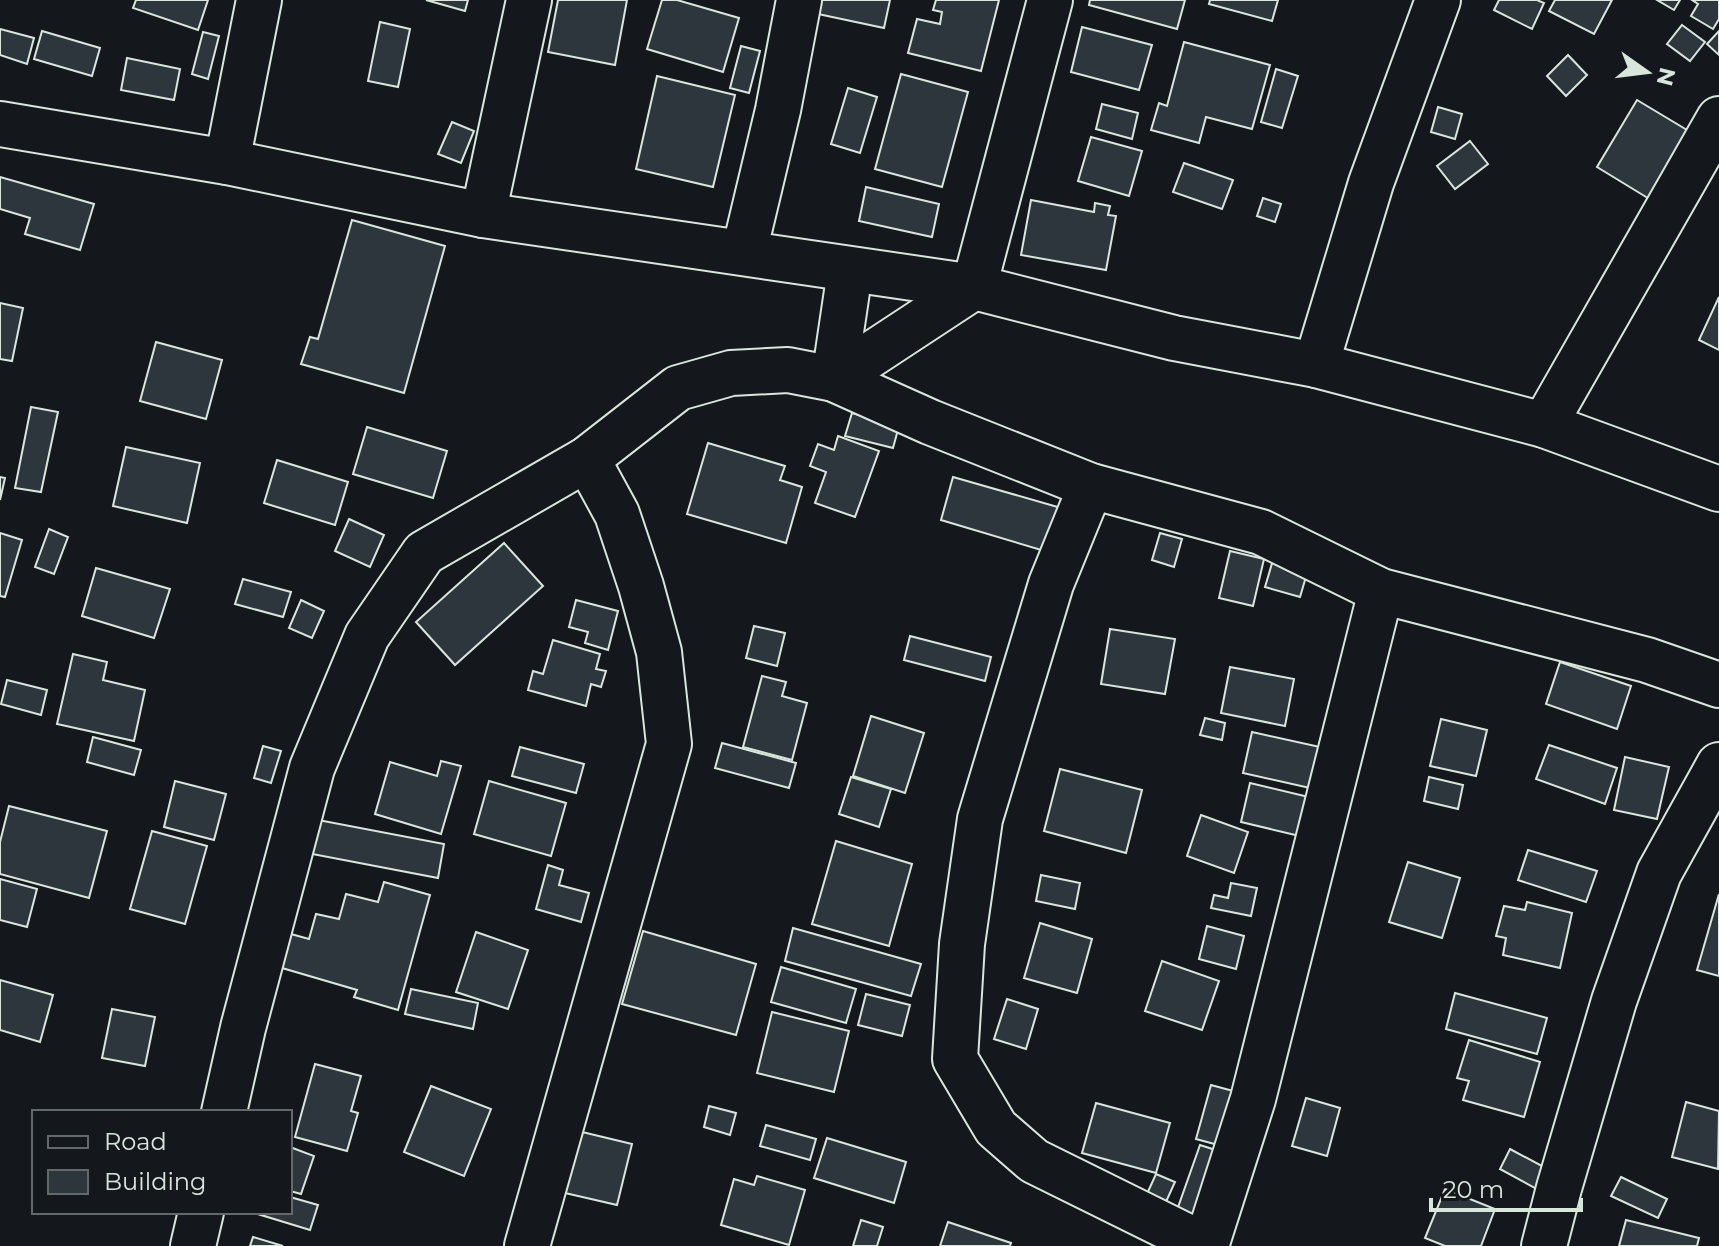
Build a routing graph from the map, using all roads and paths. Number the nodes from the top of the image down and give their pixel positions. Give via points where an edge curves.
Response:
1 (259, 0) edge
2 (529, 0) edge
3 (799, 0) edge
4 (1050, 0) edge
5 (1438, 0) edge
6 (1719, 119) edge
7 (0, 124) edge
8 (227, 162) junction
9 (483, 215) junction
10 (744, 252) junction
11 (850, 271) junction
12 (974, 287) junction
13 (1316, 365) junction
14 (834, 379) junction
15 (1544, 425) junction
16 (587, 459) junction
17 (1091, 486) junction
18 (1719, 489) edge
19 (1381, 591) junction
20 (1719, 685) edge
21 (1719, 765) edge
22 (224, 1110) edge
23 (201, 1214) edge
24 (193, 1246) edge
25 (527, 1246) edge
26 (1206, 1246) edge
27 (1544, 1246) edge

1 - 8 street
2 - 9 street
3 - 10 street
4 - 12 street
5 - 13 street via 1371,183
6 - 15 street
7 - 8 street
8 - 9 street
9 - 10 street
10 - 11 street
11 - 12 street
11 - 14 street
12 - 13 street via 1174,338
12 - 14 street
13 - 15 street
14 - 16 street via 788,370 731,373 678,388
14 - 17 street
15 - 18 street
16 - 22 street via 424,553 367,636 312,768
16 - 25 street via 617,514 652,625 669,744
17 - 19 street via 1261,532
17 - 26 street via 1051,584 980,819 962,944 955,1059 996,1128 1034,1161
19 - 20 street via 1647,660
19 - 26 street via 1253,1099
21 - 27 street via 1654,887 1614,1001
23 - 24 street

